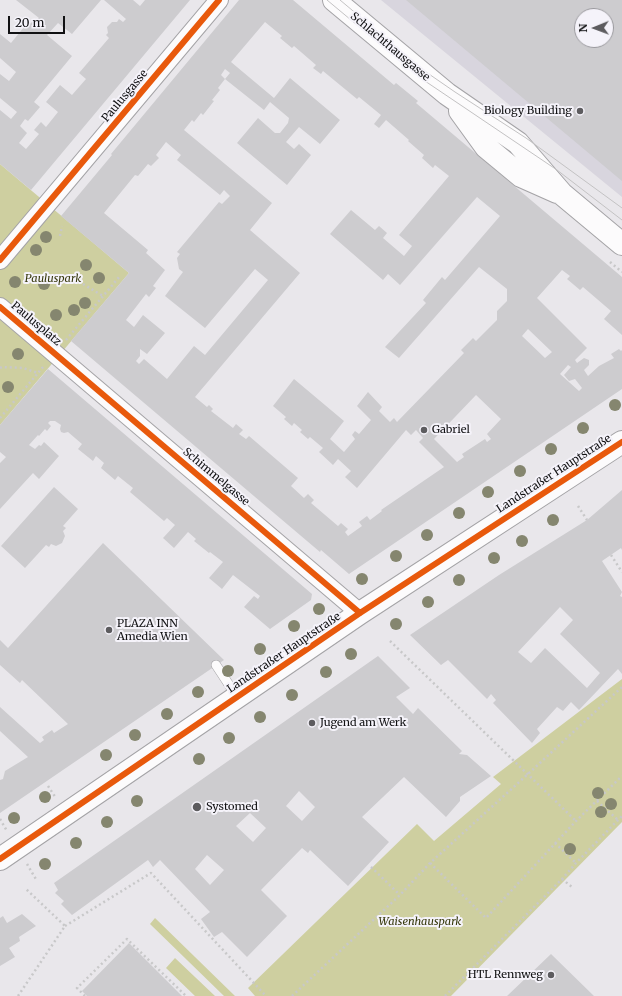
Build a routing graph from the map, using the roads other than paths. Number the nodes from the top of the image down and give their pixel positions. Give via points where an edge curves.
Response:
1 (219, 0) edge
2 (334, 0) edge
3 (622, 244) edge
4 (0, 260) edge
5 (0, 307) edge
6 (56, 355) joint
7 (622, 442) edge
8 (360, 613) junction
9 (216, 666) dead end
10 (237, 697) junction
11 (0, 859) edge

1 - 4 street, Paulusgasse
2 - 3 main road, Schlachthausgasse via 447,94 518,143 562,194
5 - 6 street, Paulusplatz
6 - 8 street, Schimmelgasse
7 - 8 main road, Landstraßer Hauptstraße
8 - 10 main road, Landstraßer Hauptstraße
9 - 10 lane
10 - 11 main road, Landstraßer Hauptstraße

